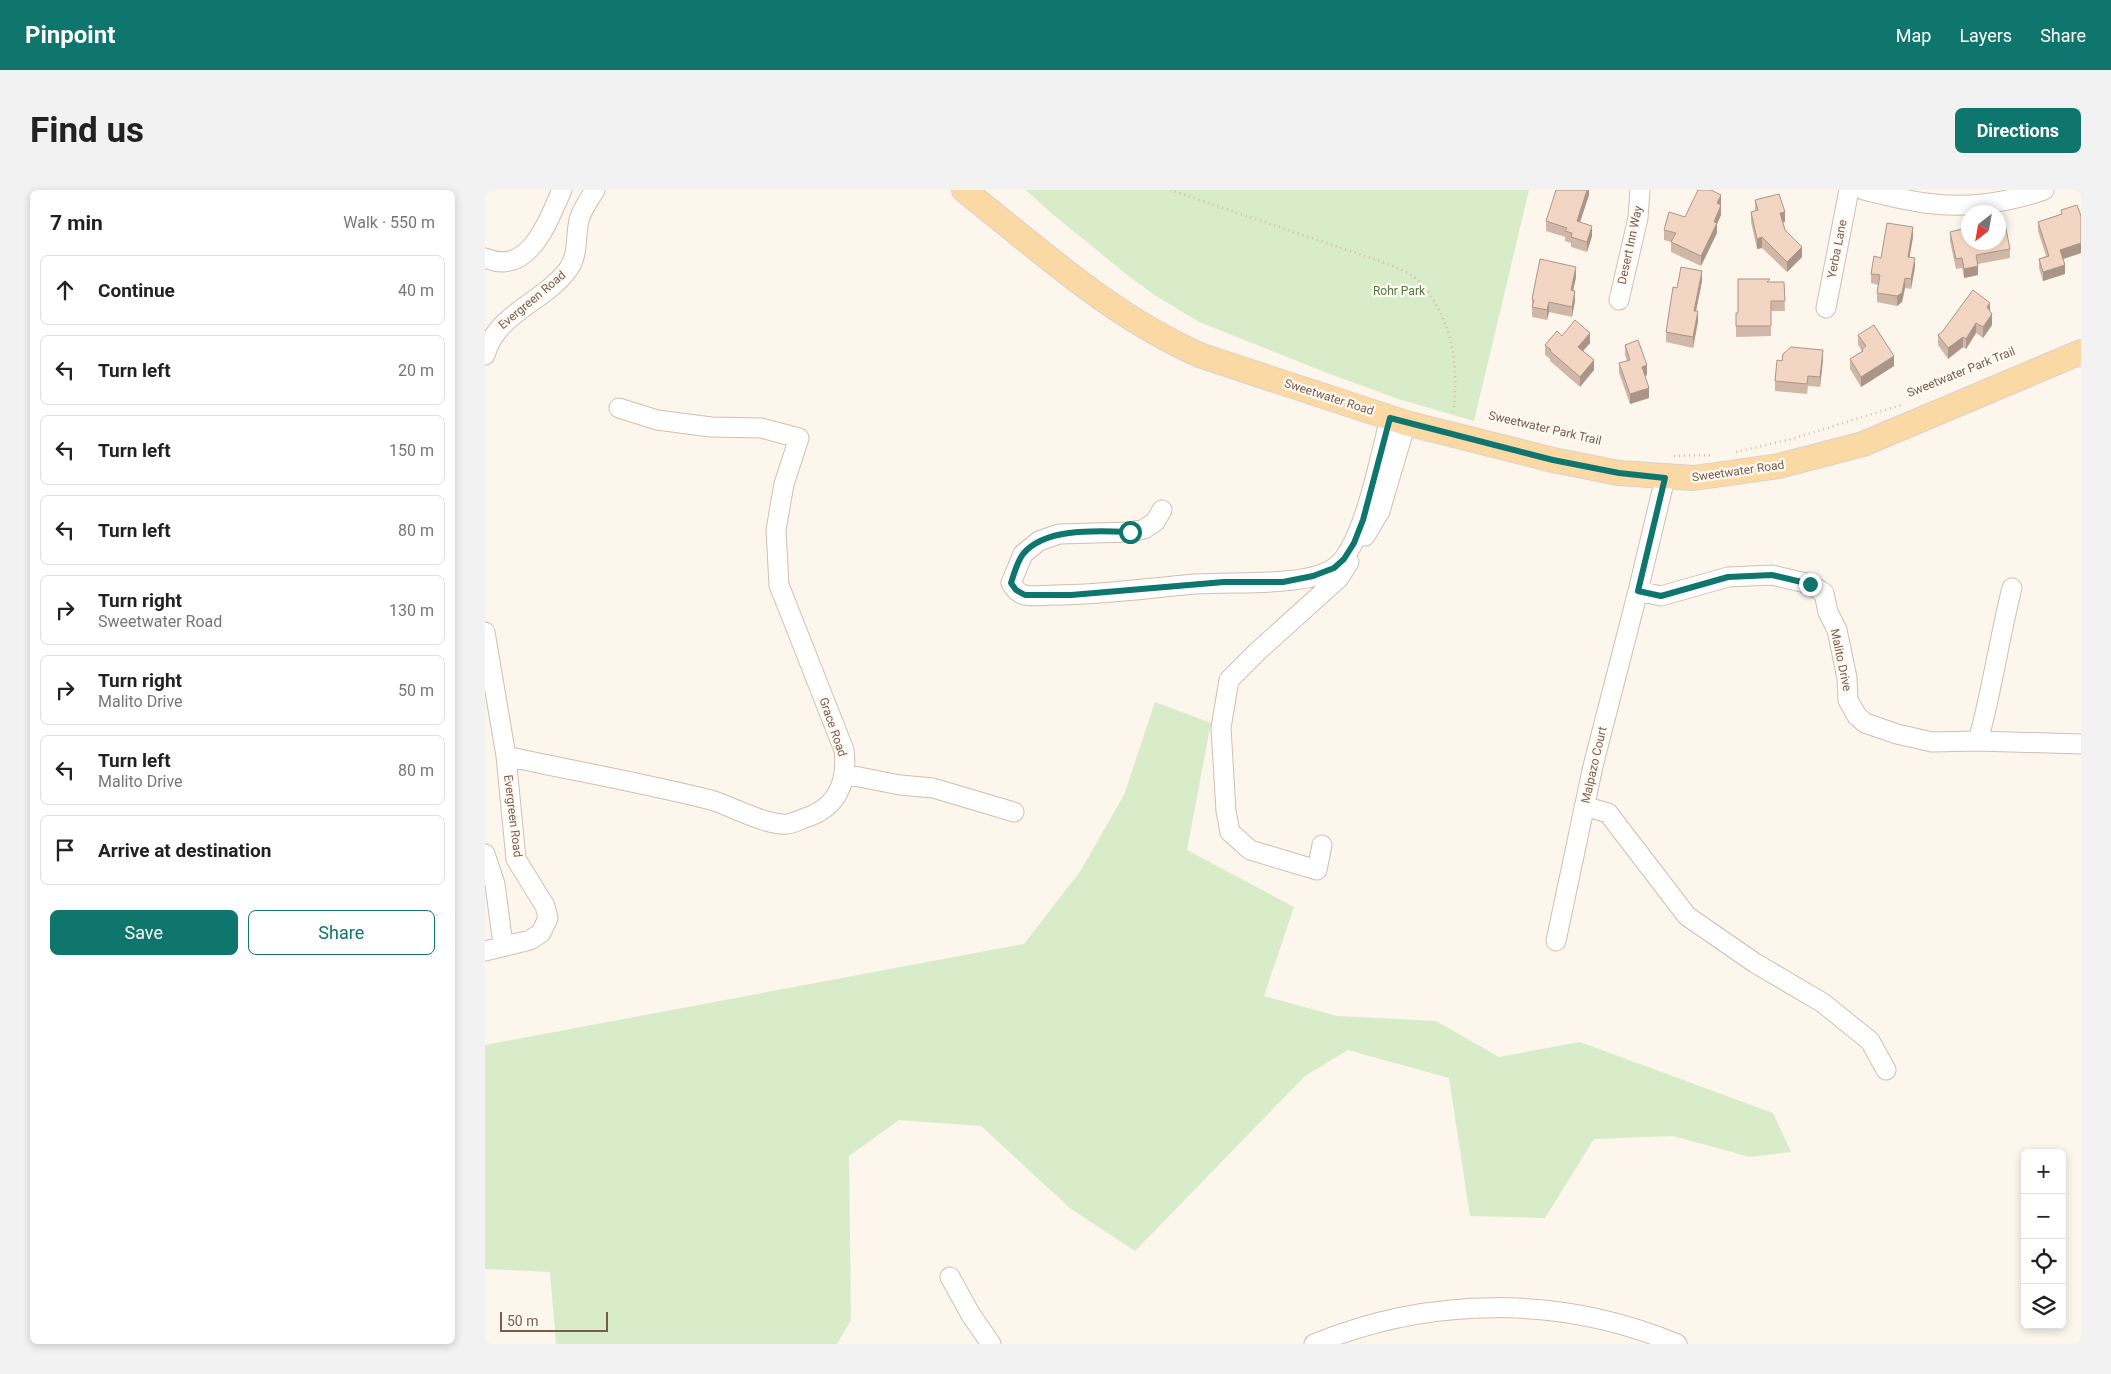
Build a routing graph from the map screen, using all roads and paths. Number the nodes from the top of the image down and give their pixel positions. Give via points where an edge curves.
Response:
1 (562, 190) edge
2 (595, 190) edge
3 (964, 190) edge
4 (1170, 190) edge
5 (1640, 190) edge
6 (1849, 190) edge
7 (1864, 190) edge
8 (2044, 190) edge
9 (485, 258) edge
10 (1619, 300) dead end
11 (1826, 308) dead end
12 (2081, 352) edge
13 (485, 354) edge
14 (1906, 404) dead end
15 (619, 408) dead end
16 (1461, 416) dead end
17 (1398, 420) junction
18 (1731, 453) dead end
19 (1712, 455) dead end
20 (1669, 467) junction
21 (1162, 510) dead end
22 (2013, 588) dead end
23 (1638, 591) junction
24 (485, 632) edge
25 (1978, 741) junction
26 (2081, 744) edge
27 (506, 756) junction
28 (845, 774) junction
29 (1584, 806) junction
30 (1014, 812) dead end
31 (1321, 845) dead end
32 (485, 854) edge
33 (1556, 941) dead end
34 (503, 945) junction
35 (485, 951) edge
36 (1886, 1070) dead end
37 (950, 1277) dead end
38 (991, 1344) edge
39 (1314, 1344) edge
40 (1677, 1344) edge

1 - 9 street via 540,238 528,252 504,261
2 - 13 street, Evergreen Road via 579,218 571,266 561,278 505,321 491,338
3 - 17 main road, Sweetwater Road via 1095,295 1159,336 1202,356
4 - 16 path via 1403,270 1425,286 1444,318 1453,347 1456,376 1453,414
5 - 10 street, Desert Inn Way via 1638,218
6 - 11 street, Yerba Lane
7 - 8 street via 1947,205 1990,202
12 - 20 main road, Sweetwater Road via 1845,450 1751,471 1694,478
14 - 18 path, Sweetwater Park Trail via 1792,439
15 - 28 street, Grace Road via 657,420 711,428 761,428 799,438 784,484 776,530 779,585 844,750
17 - 20 main road, Sweetwater Road via 1596,469
17 - 21 street via 1354,543 1334,568 1283,582 1224,582 1071,595 1025,595 1011,583 1023,554 1039,542 1059,534 1144,529 1155,522
17 - 31 street via 1380,511 1339,578 1229,680 1221,728 1230,832 1250,850 1317,870
19 - 20 path
20 - 23 street
22 - 25 street
23 - 25 street, Malito Drive via 1661,596 1728,577 1772,575 1810,584 1824,593 1827,612 1837,630 1849,700 1857,716 1865,723 1932,742
23 - 29 street, Malpazo Court
24 - 27 street, Evergreen Road
25 - 26 street, Malito Drive
27 - 28 street, Grace Road via 713,801 775,823 787,824 818,814 828,806 840,790
27 - 34 street, Evergreen Road via 516,859 545,906 547,918 541,933 529,940
28 - 30 street via 933,788
29 - 33 street, Malpazo Court
29 - 36 street via 1608,813 1687,916 1755,963 1823,1003 1870,1041
32 - 34 street via 495,884
34 - 35 street, Evergreen Road
37 - 38 street
39 - 40 street via 1401,1316 1490,1307 1580,1315 1639,1330

